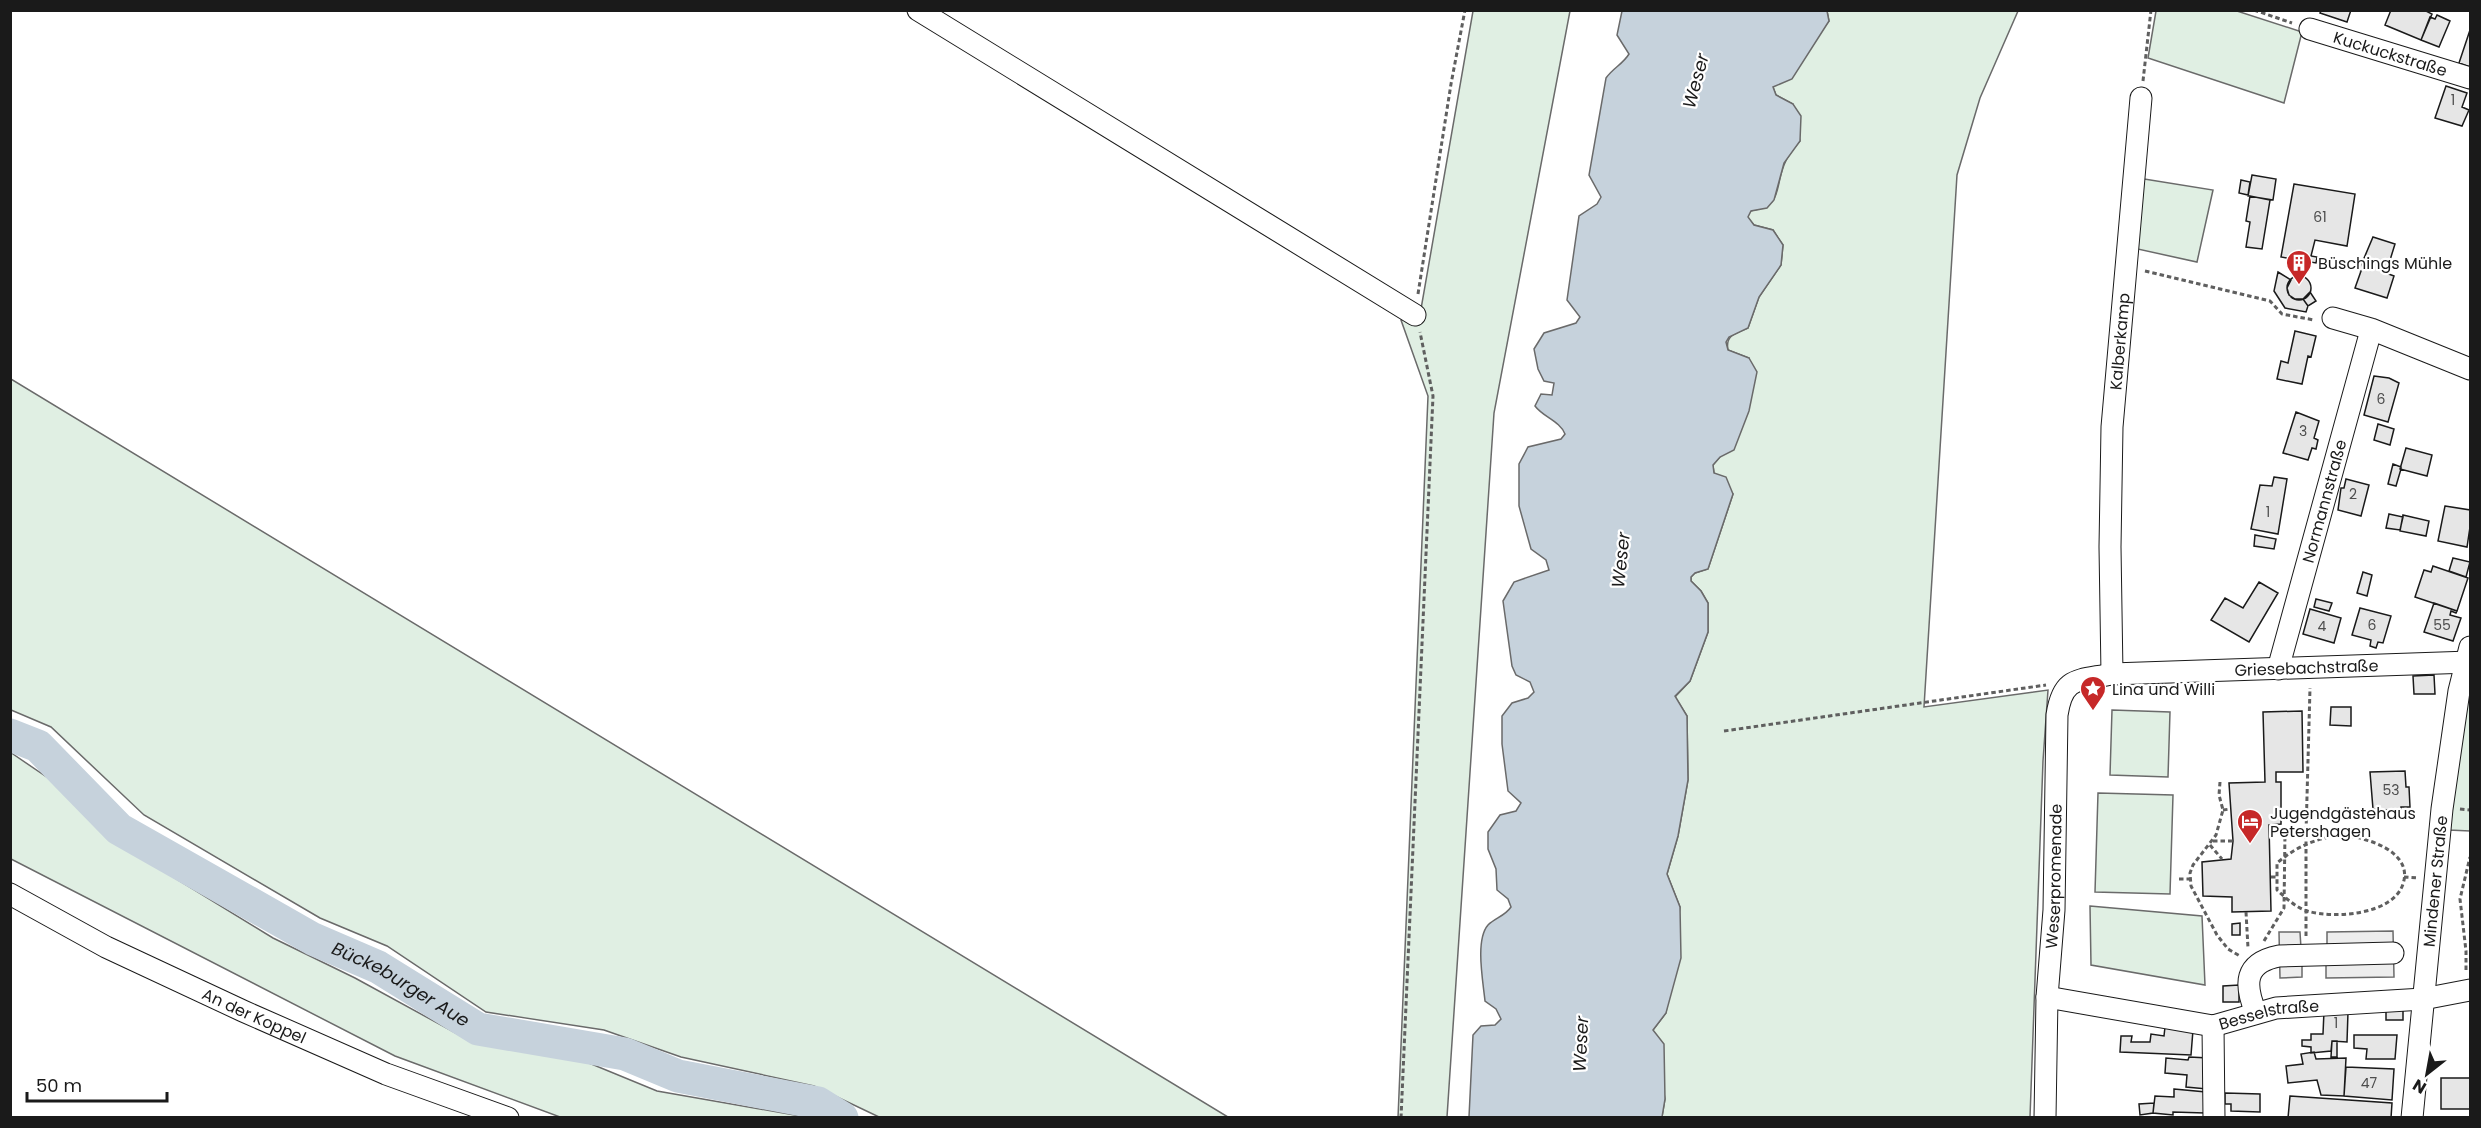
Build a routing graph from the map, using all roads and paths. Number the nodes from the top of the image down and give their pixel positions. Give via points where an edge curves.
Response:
1 (918, 10) edge
2 (1465, 10) edge
3 (2151, 10) edge
4 (2254, 10) edge
5 (2310, 29) joint
6 (2470, 78) edge
7 (2142, 98) joint
8 (2125, 266) junction
9 (1415, 315) junction
10 (2333, 318) joint
11 (2370, 334) dead end
12 (2470, 369) edge
13 (2469, 657) edge
14 (2311, 668) junction
15 (2278, 669) junction
16 (2112, 674) junction
17 (2068, 686) junction
18 (1724, 731) dead end
19 (2220, 782) dead end
20 (2230, 809) dead end
21 (2223, 810) junction
22 (2269, 832) dead end
23 (2213, 841) junction
24 (2232, 841) dead end
25 (2306, 844) junction
26 (2210, 845) junction
27 (2285, 856) junction
28 (2470, 857) edge
29 (2222, 859) dead end
30 (2271, 877) dead end
31 (2277, 877) junction
32 (2179, 879) dead end
33 (2190, 879) junction
34 (10, 894) edge
35 (2284, 897) junction
36 (2306, 910) junction
37 (2246, 912) dead end
38 (2260, 945) dead end
39 (2256, 950) dead end
40 (2393, 953) dead end
41 (2306, 955) junction
42 (2250, 972) junction
43 (2468, 990) edge
44 (2047, 998) junction
45 (2423, 999) junction
46 (2256, 1013) junction
47 (2213, 1026) junction
48 (508, 1118) edge
49 (1401, 1118) edge
50 (2045, 1118) edge
51 (2214, 1118) edge
52 (2412, 1118) edge

1 - 9 street
2 - 9 path
3 - 7 path
4 - 5 path
5 - 6 street, Kuckuckstraße
7 - 8 street, Kalberkamp
8 - 10 path via 2270,301 2282,314 2306,320
8 - 16 street, Kalberkamp via 2112,427
9 - 49 path via 1433,396
10 - 12 street
11 - 15 street, Normannstraße
13 - 14 street, Griesebachstraße
13 - 45 street, Mindener Straße via 2442,808
14 - 15 street, Griesebachstraße
14 - 25 path
15 - 16 street, Griesebachstraße
16 - 17 street
17 - 18 path via 2058,683
17 - 44 street, Weserpromenade via 2060,697 2056,715 2054,910
19 - 21 path
20 - 21 path
21 - 23 path
22 - 27 path via 2285,832
23 - 24 path
23 - 26 path
25 - 27 path
25 - 36 path
25 - 36 path via 2343,836 2375,841 2396,857 2404,877 2392,898 2368,911 2342,915
26 - 29 path
26 - 33 path via 2193,865
27 - 31 path via 2277,863
27 - 35 path
28 - 43 path via 2460,899
30 - 31 path
31 - 35 path via 2277,890
32 - 33 path
33 - 42 path via 2217,935 2228,949 2246,961
34 - 48 street, An der Koppel via 106,947 243,1011 386,1074
35 - 36 path
35 - 38 path via 2281,917
36 - 41 path
37 - 39 path via 2248,953
40 - 41 street
41 - 42 street via 2268,958
42 - 46 street via 2248,985
43 - 45 street, Besselstraße
44 - 47 street, Besselstraße
44 - 50 street, Weserpromenade
45 - 46 street, Besselstraße via 2276,1008
45 - 52 street, Mindener Straße
46 - 47 street, Besselstraße
47 - 51 street

